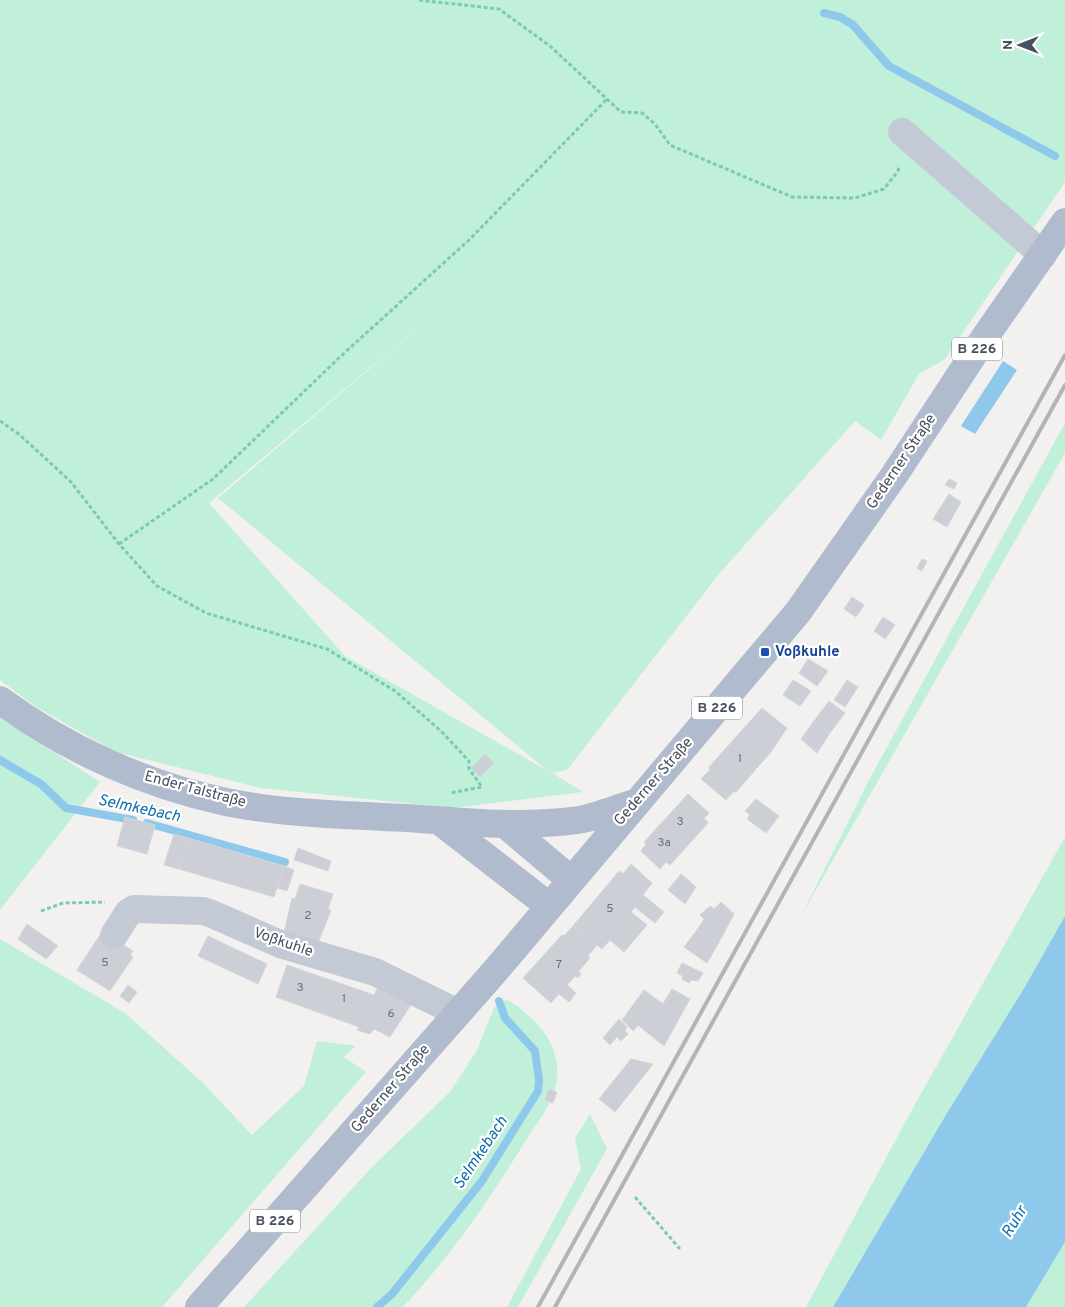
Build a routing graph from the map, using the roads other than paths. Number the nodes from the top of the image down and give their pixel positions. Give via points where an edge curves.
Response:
1 (902, 132) road end
2 (1065, 222) edge
3 (1043, 256) junction
4 (0, 700) edge
5 (636, 802) junction
6 (438, 820) junction
7 (508, 826) junction
8 (571, 880) junction
9 (549, 906) junction
10 (114, 935) dead end
11 (458, 1013) junction
12 (199, 1307) edge

1 - 3 street
2 - 3 main road, Gederner Straße / B 226
3 - 5 main road, Gederner Straße / B 226 via 798,612
4 - 6 main road, Ender Talstraße via 24,718 89,753 170,787 226,802 285,811
5 - 7 main road, Ender Talstraße via 580,820
5 - 8 main road, Gederner Straße / B 226
6 - 7 main road, Ender Talstraße
6 - 9 main road
7 - 8 main road
8 - 9 main road, Gederner Straße / B 226
9 - 11 main road, Gederner Straße / B 226
10 - 11 street, Voßkuhle via 128,912 134,909 203,911 280,944 375,972
11 - 12 main road, Gederner Straße / B 226

